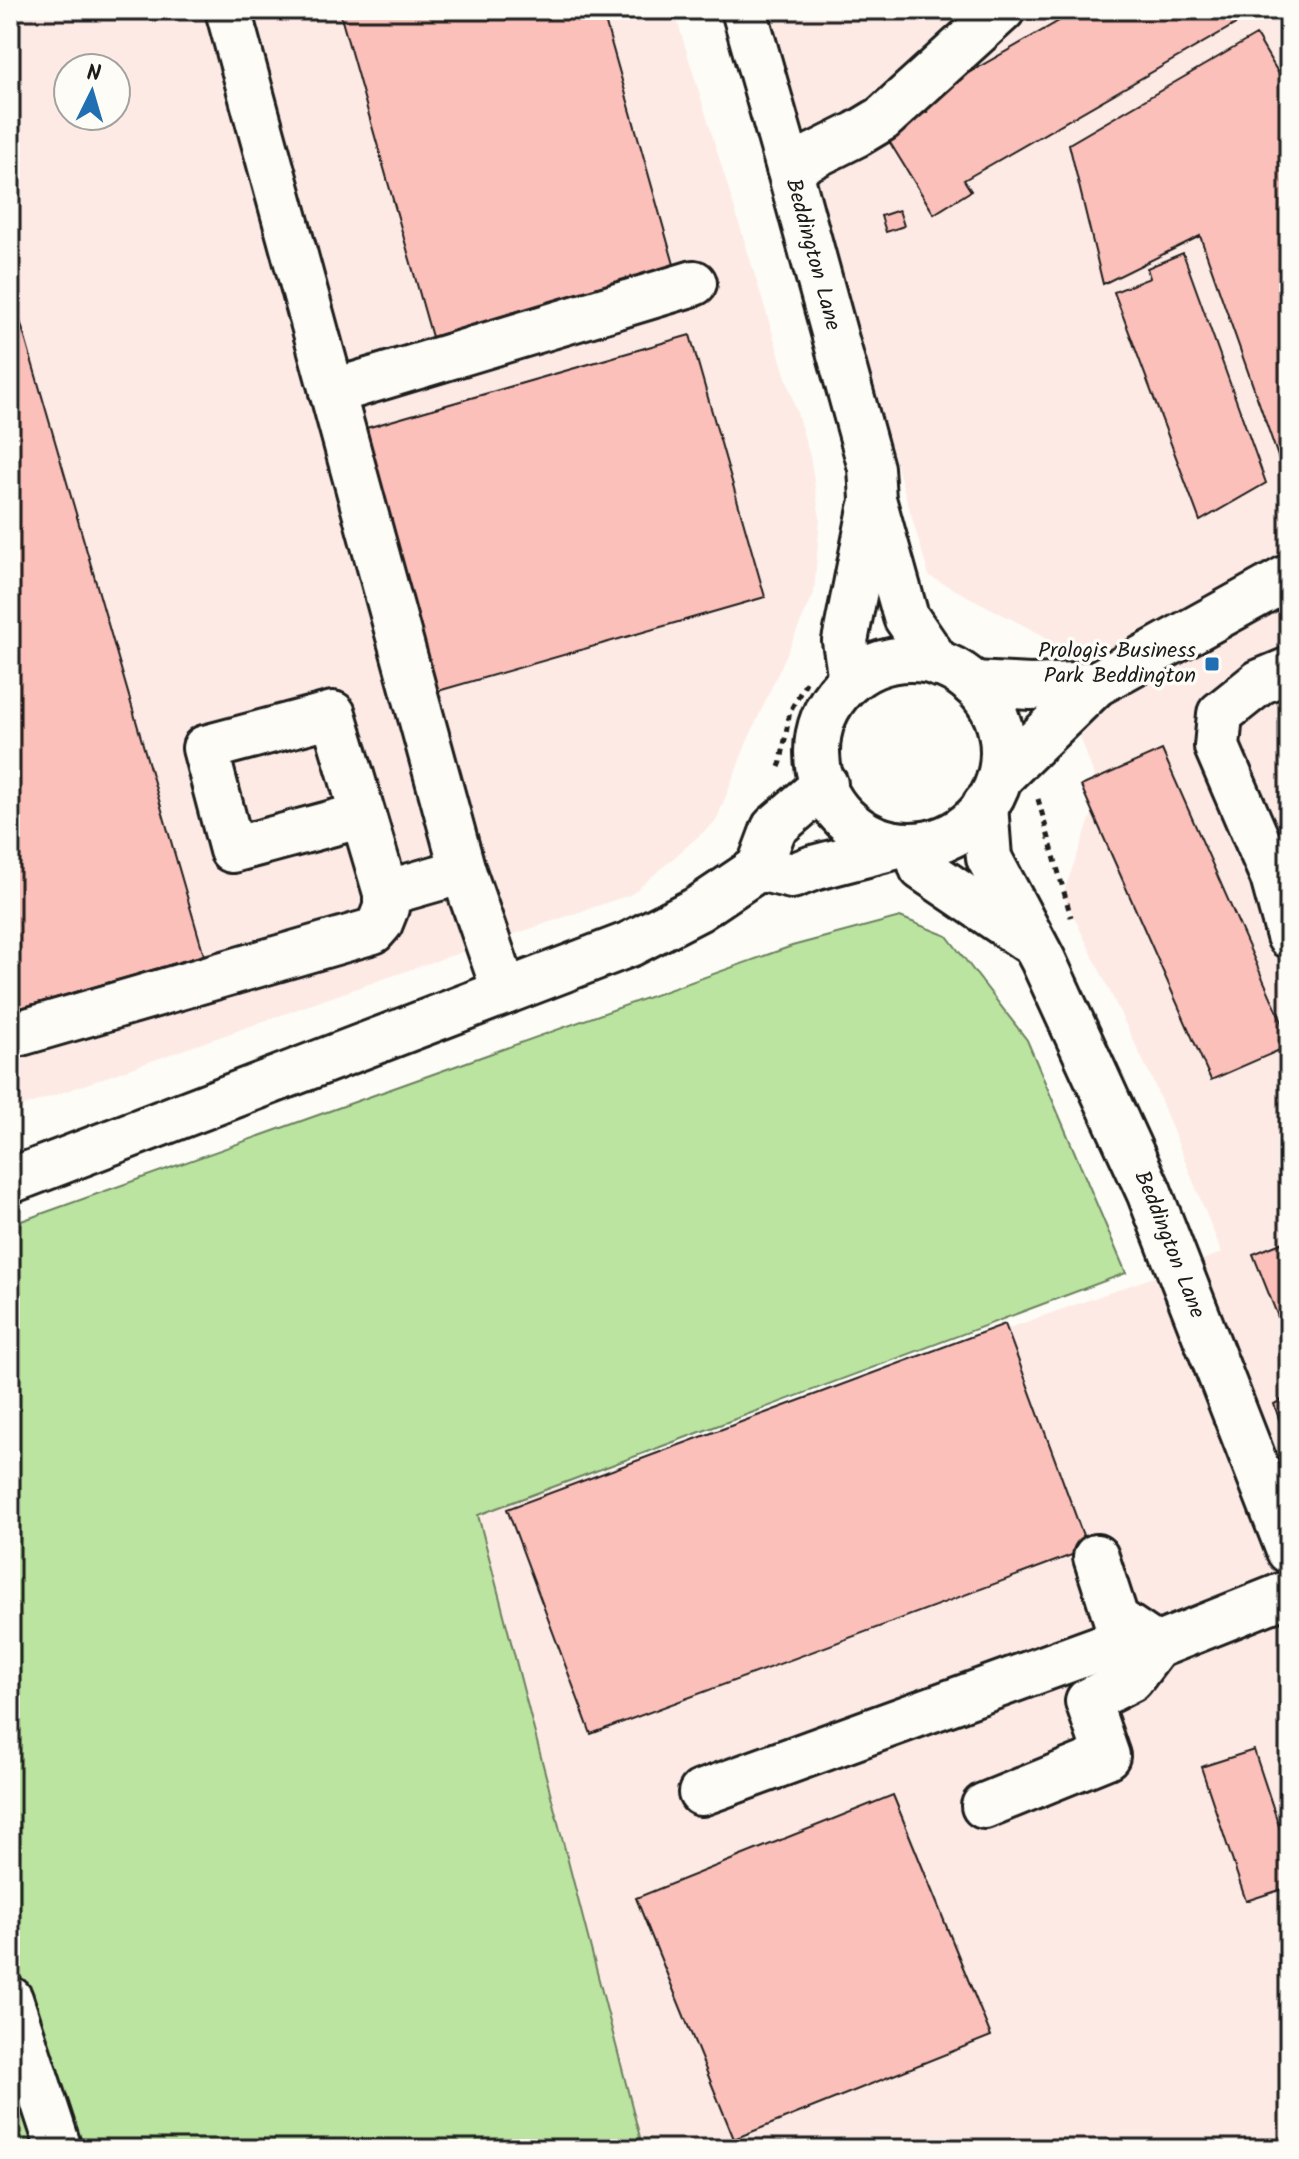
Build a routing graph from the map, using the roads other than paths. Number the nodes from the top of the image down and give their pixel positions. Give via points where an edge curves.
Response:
1 (228, 10) edge
2 (744, 10) edge
3 (1002, 10) edge
4 (789, 168) junction
5 (694, 283) dead end
6 (332, 392) junction
7 (873, 499) junction
8 (1289, 577) edge
9 (1289, 670) edge
10 (832, 673) junction
11 (955, 674) junction
12 (1096, 684) junction
13 (825, 784) junction
14 (1006, 789) junction
15 (363, 815) dead end
16 (906, 846) junction
17 (759, 868) junction
18 (463, 871) junction
19 (386, 893) junction
20 (1289, 936) edge
21 (1038, 952) junction
22 (505, 992) junction
23 (10, 1036) edge
24 (10, 1181) edge
25 (1289, 1551) edge
26 (1096, 1557) dead end
27 (1289, 1593) edge
28 (1156, 1646) junction
29 (701, 1793) dead end
30 (984, 1806) dead end
31 (10, 1999) edge
32 (59, 2149) edge

1 - 6 main road
2 - 4 main road, Beddington Lane
3 - 4 main road via 882,119
4 - 7 main road, Beddington Lane via 871,468
5 - 6 main road
6 - 18 main road
7 - 10 main road, Beddington Lane via 845,641
7 - 11 main road, Beddington Lane via 906,617
8 - 12 main road
9 - 20 main road via 1260,682 1220,714 1217,747 1273,877
10 - 11 main road via 888,659 923,660
10 - 13 main road via 816,762
11 - 12 main road via 1031,687
11 - 14 main road, Beddington Lane via 987,699 1002,734
12 - 14 main road
13 - 16 main road via 829,800 857,830
13 - 17 main road via 774,828
14 - 16 main road via 947,839
14 - 21 main road, Beddington Lane via 989,858
15 - 19 main road
16 - 17 main road via 792,876
16 - 21 main road via 922,868
17 - 22 main road via 698,909 630,944
18 - 19 main road
18 - 22 main road
19 - 23 main road via 386,908 373,931
21 - 25 main road, Beddington Lane via 1149,1192
22 - 24 main road
26 - 28 main road via 1116,1619
27 - 28 main road
28 - 29 main road via 1114,1643
28 - 30 main road via 1131,1679 1088,1701 1107,1756
31 - 32 main road

